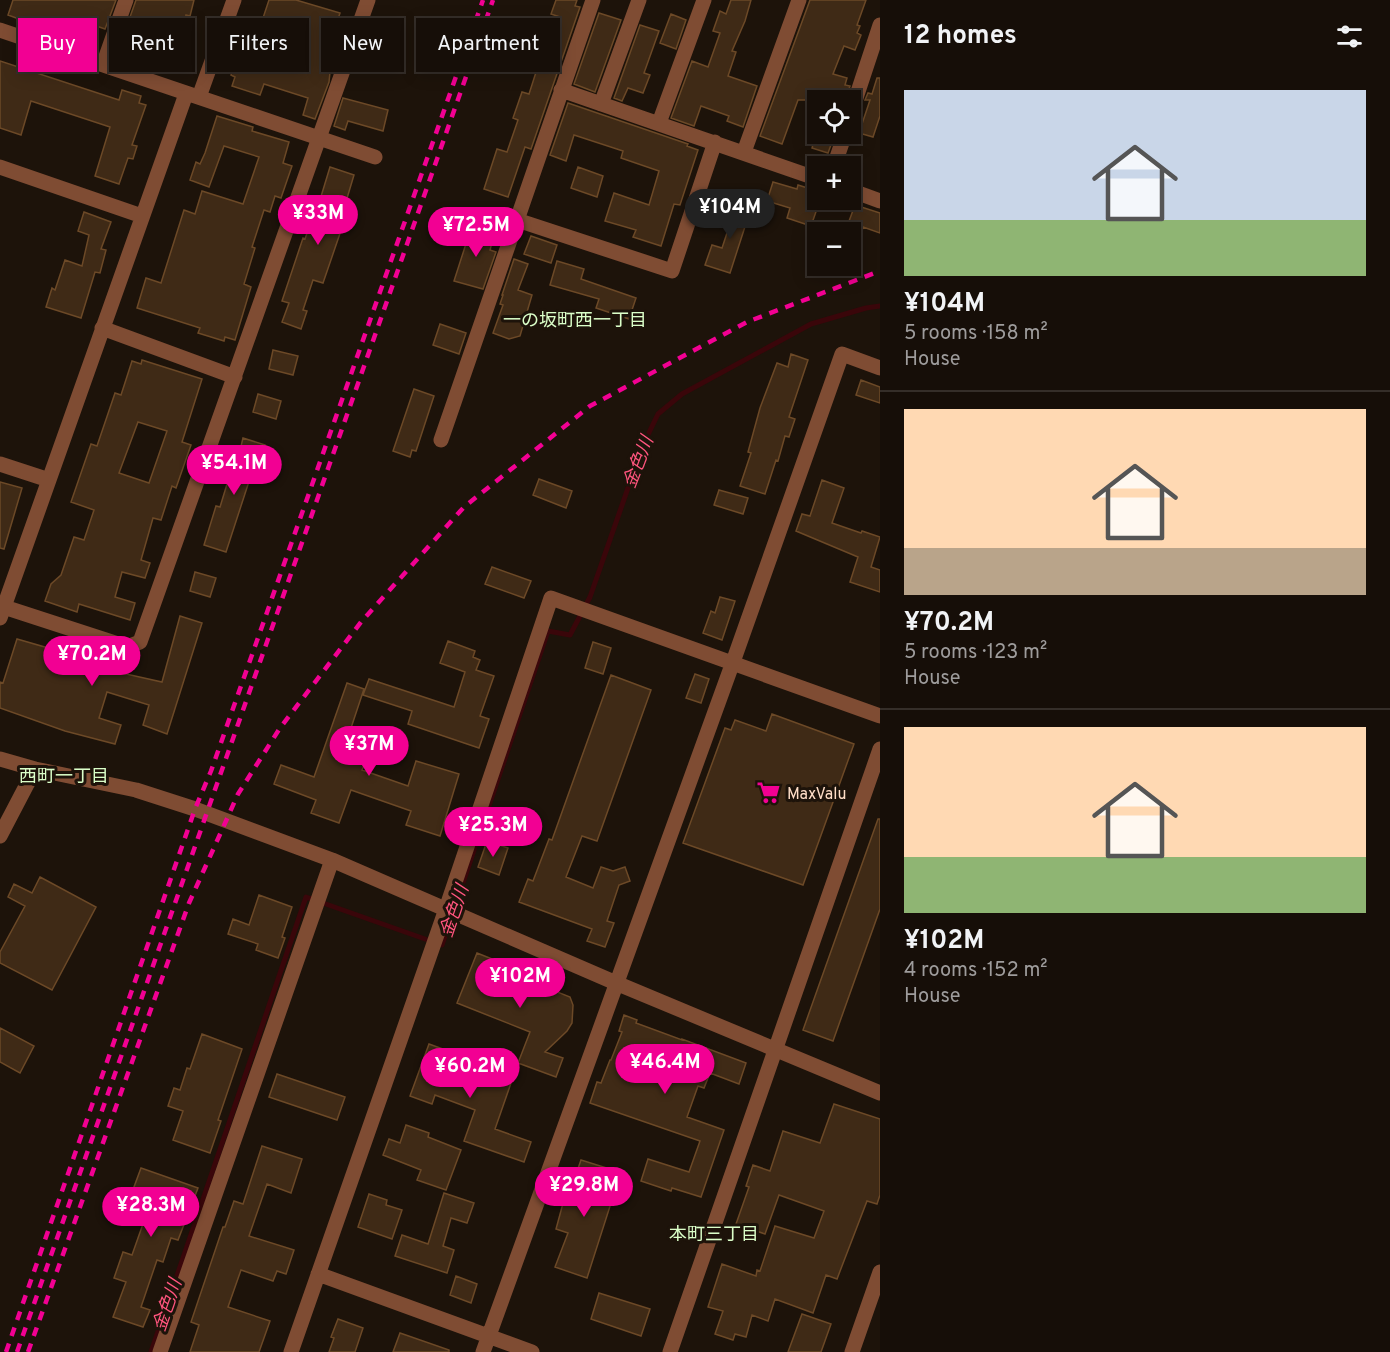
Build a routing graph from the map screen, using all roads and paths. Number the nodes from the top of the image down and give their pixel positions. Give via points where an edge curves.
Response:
1 (126, 0) edge
2 (234, 0) edge
3 (368, 0) edge
4 (593, 0) edge
5 (639, 0) edge
6 (704, 0) edge
7 (799, 0) edge
8 (880, 25) edge
9 (0, 30) edge
10 (103, 65) junction
11 (561, 90) junction
12 (859, 90) edge
13 (193, 96) junction
14 (601, 104) junction
15 (659, 123) junction
16 (319, 138) junction
17 (715, 142) junction
18 (744, 152) junction
19 (375, 157) dead end
20 (0, 167) edge
21 (807, 175) edge
22 (861, 194) edge
23 (880, 201) edge
24 (142, 216) junction
25 (517, 220) junction
26 (102, 328) junction
27 (880, 368) edge
28 (235, 377) junction
29 (441, 440) dead end
30 (0, 464) edge
31 (49, 480) junction
32 (2, 612) edge
33 (733, 662) junction
34 (880, 716) edge
35 (880, 749) edge
36 (0, 759) edge
37 (35, 769) junction
38 (0, 836) edge
39 (332, 860) junction
40 (446, 909) junction
41 (616, 983) junction
42 (776, 1049) junction
43 (880, 1093) edge
44 (880, 1272) edge
45 (318, 1274) junction
46 (488, 1337) junction
47 (160, 1352) edge
48 (291, 1352) edge
49 (483, 1352) edge
50 (532, 1352) edge
51 (670, 1352) edge
52 (852, 1352) edge

1 - 10 street
2 - 13 street
3 - 16 street
4 - 11 street
5 - 14 street
6 - 15 street
7 - 18 street
8 - 12 street
9 - 10 street
10 - 13 street
11 - 14 street
11 - 25 street
13 - 16 street
13 - 24 street
14 - 15 street
15 - 17 street
16 - 19 street
16 - 28 street
17 - 18 street
17 - 25 street via 672,271
18 - 21 street
20 - 24 street
22 - 23 street
24 - 26 street
25 - 29 street
26 - 28 street
26 - 31 street
27 - 33 street via 842,354
28 - 32 street via 140,642 127,647
30 - 31 street
31 - 32 street
33 - 34 street
33 - 40 street via 551,598
33 - 41 street
35 - 42 street
36 - 37 street
37 - 38 street
37 - 39 street via 136,790
39 - 40 street
39 - 47 street
40 - 41 street
40 - 45 street
41 - 42 street
41 - 46 street
42 - 43 street
42 - 51 street
44 - 52 street
45 - 46 street
45 - 48 street
46 - 49 street
46 - 50 street

